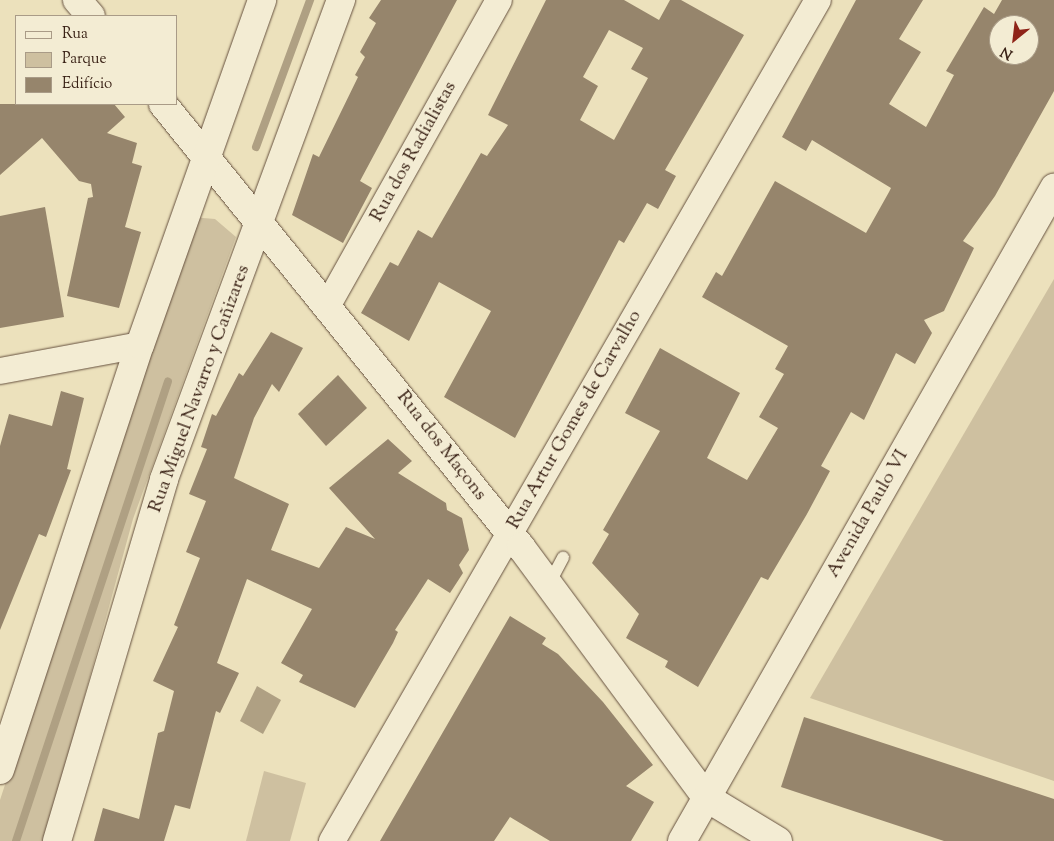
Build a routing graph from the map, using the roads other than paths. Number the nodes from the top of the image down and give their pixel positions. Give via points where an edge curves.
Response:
1 (77, 0) edge
2 (262, 0) edge
3 (342, 0) edge
4 (499, 0) edge
5 (818, 0) edge
6 (90, 15) edge
7 (164, 105) edge
8 (206, 154) junction
9 (1054, 188) edge
10 (263, 222) junction
11 (329, 303) junction
12 (140, 345) junction
13 (0, 371) edge
14 (510, 533) junction
15 (563, 558) dead end
16 (549, 584) junction
17 (0, 770) edge
18 (707, 798) junction
19 (57, 841) edge
20 (332, 841) edge
21 (682, 841) edge
22 (778, 841) edge

1 - 6 street
2 - 8 street
3 - 10 street, Rua Miguel Navarro y Cañizares
4 - 11 street, Rua dos Radialistas
5 - 14 street, Rua Artur Gomes de Carvalho via 590,405
7 - 8 street, Rua dos Maçons
8 - 10 street, Rua dos Maçons
8 - 12 street
9 - 18 street, Avenida Paulo VI
10 - 11 street, Rua dos Maçons
10 - 19 street, Rua Miguel Navarro y Cañizares via 164,479
11 - 14 street, Rua dos Maçons
12 - 13 street
12 - 17 street
14 - 16 street, Rua dos Maçons
14 - 20 street, Rua Artur Gomes de Carvalho
15 - 16 lane
16 - 18 street, Rua dos Maçons
18 - 21 street, Avenida Paulo VI
18 - 22 street

